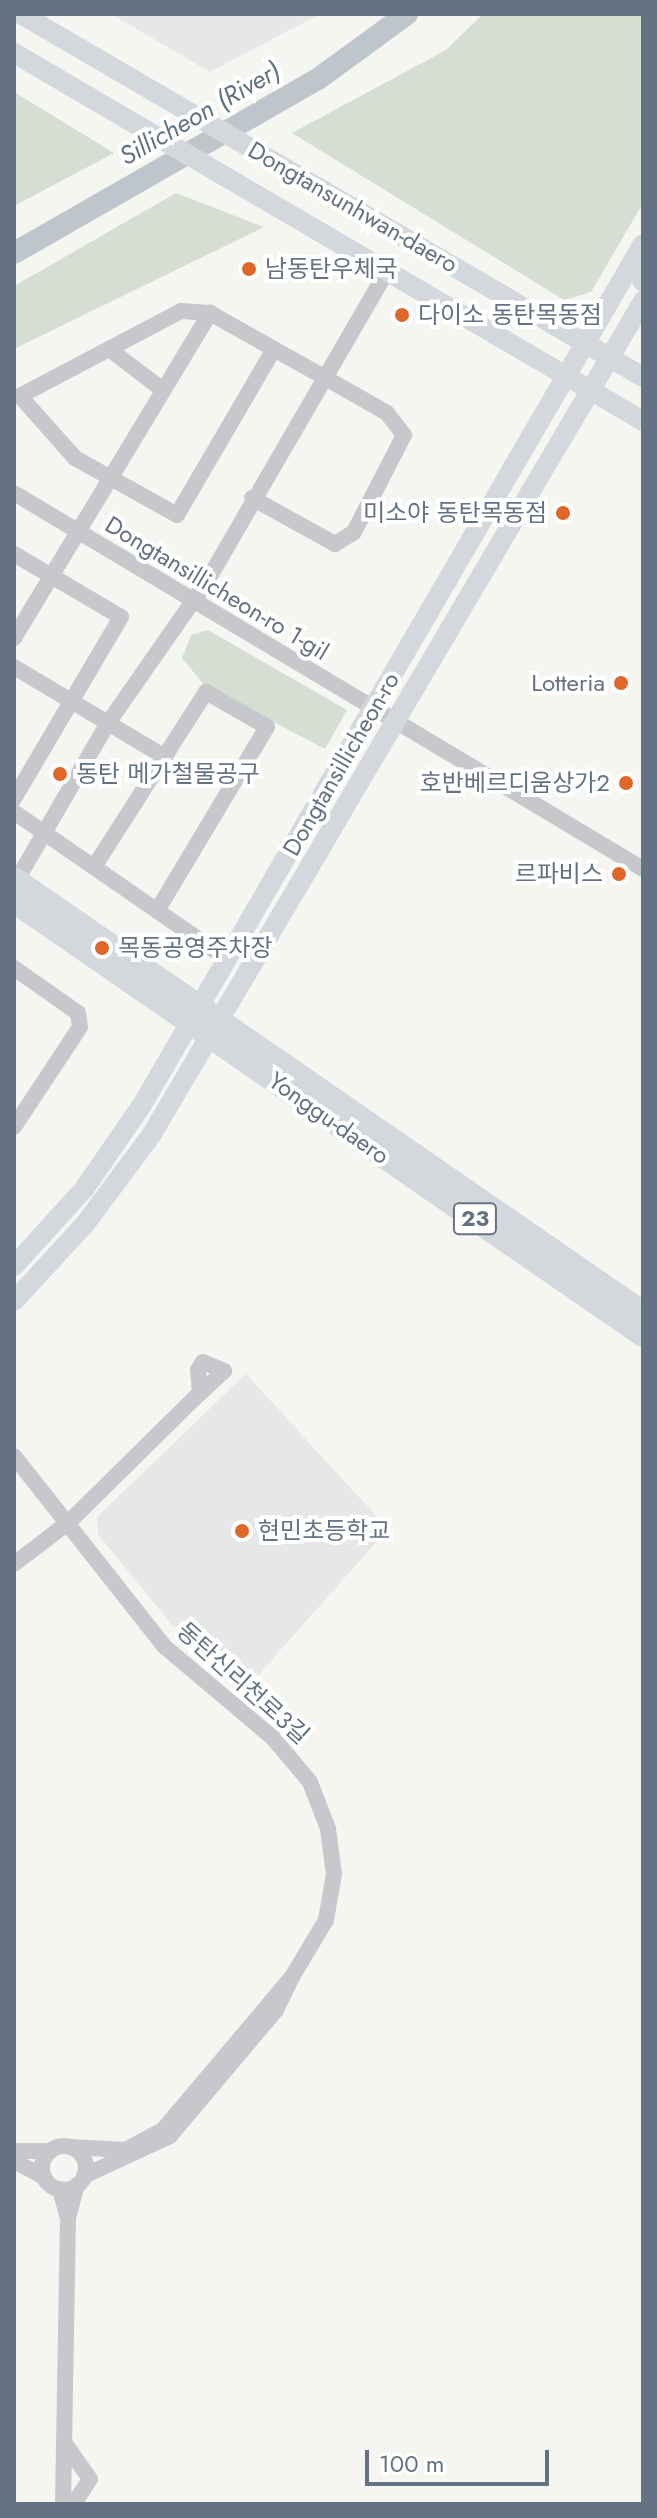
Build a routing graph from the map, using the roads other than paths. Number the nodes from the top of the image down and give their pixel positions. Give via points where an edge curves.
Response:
1 (25, 17) edge
2 (14, 53) edge
3 (643, 244) edge
4 (632, 263) junction
5 (387, 271) junction
6 (643, 282) edge
7 (643, 301) edge
8 (521, 306) junction
9 (210, 313) junction
10 (499, 337) junction
11 (586, 344) junction
12 (109, 349) junction
13 (274, 349) junction
14 (611, 358) junction
15 (324, 377) junction
16 (567, 377) junction
17 (643, 377) edge
18 (163, 390) junction
19 (592, 391) junction
20 (643, 421) edge
21 (526, 449) junction
22 (549, 463) junction
23 (111, 478) junction
24 (14, 493) edge
25 (252, 498) junction
26 (77, 533) junction
27 (14, 554) edge
28 (51, 576) junction
29 (190, 598) junction
30 (14, 638) edge
31 (14, 667) edge
32 (71, 701) junction
33 (373, 710) junction
34 (108, 723) junction
35 (395, 724) junction
36 (165, 757) junction
37 (14, 799) edge
38 (14, 812) edge
39 (46, 833) junction
40 (94, 867) junction
41 (643, 869) edge
42 (14, 879) edge
43 (14, 885) edge
44 (14, 901) edge
45 (157, 911) junction
46 (227, 959) junction
47 (15, 972) edge
48 (313, 1096) junction
49 (17, 1117) edge
50 (14, 1266) edge
51 (14, 1301) edge
52 (643, 1313) edge
53 (643, 1335) edge
54 (200, 1393) dead end
55 (14, 1456) edge
56 (69, 1522) junction
57 (14, 1564) edge
58 (292, 1977) junction
59 (70, 2147) junction
60 (14, 2151) edge
61 (50, 2151) junction
62 (14, 2161) edge
63 (44, 2177) junction
64 (74, 2183) junction
65 (64, 2442) junction
66 (63, 2504) edge
67 (74, 2504) edge

1 - 8 main road, Dongtansunhwan-daero
2 - 5 main road, Dongtansunhwan-daero
3 - 4 main road, Dongtansillicheon-ro
4 - 6 main road
4 - 11 main road, Dongtansillicheon-ro
5 - 10 main road, Dongtansunhwan-daero
5 - 15 street
7 - 14 main road, Dongtansillicheon-ro
8 - 10 main road via 523,329
8 - 11 main road, Dongtansunhwan-daero
9 - 12 street via 181,311
9 - 13 street
9 - 18 street
10 - 16 main road, Dongtansunhwan-daero
11 - 14 main road, Dongtansunhwan-daero
11 - 16 main road, Dongtansillicheon-ro
12 - 18 street
12 - 23 street via 20,396 65,449
13 - 15 street
13 - 23 street via 177,515
14 - 17 main road, Dongtansunhwan-daero
14 - 19 main road, Dongtansillicheon-ro
15 - 25 street
15 - 25 street via 387,413 404,435 390,472 354,532 335,544
16 - 19 main road, Dongtansunhwan-daero
16 - 21 main road, Dongtansillicheon-ro
18 - 23 street
19 - 20 main road, Dongtansunhwan-daero
19 - 22 main road, Dongtansillicheon-ro
21 - 22 main road via 544,442
21 - 33 main road, Dongtansillicheon-ro
22 - 35 main road, Dongtansillicheon-ro
23 - 26 street
24 - 26 street, Dongtansillicheon-ro 1-gil
25 - 29 street
26 - 28 street
26 - 29 street, Dongtansillicheon-ro 1-gil
27 - 28 street
28 - 30 street
28 - 32 street via 121,617
29 - 33 street, Dongtansillicheon-ro 1-gil
29 - 34 street
31 - 32 street
32 - 34 street
32 - 37 street
33 - 35 street, Dongtansillicheon-ro 1-gil
33 - 46 main road, Dongtansillicheon-ro
34 - 36 street
34 - 39 street
35 - 41 street, Dongtansillicheon-ro 1-gil
35 - 51 main road, Dongtansillicheon-ro via 152,1134 93,1215
36 - 40 street
36 - 45 street via 206,692 267,727
38 - 39 street
39 - 40 street
39 - 43 street
40 - 45 street
42 - 48 highway, Yonggu-daero / 23
44 - 48 highway, Yonggu-daero / 23
45 - 46 street
46 - 50 main road, Dongtansillicheon-ro via 119,1140
47 - 49 street via 78,1013 80,1027
48 - 52 highway, Yonggu-daero / 23
48 - 53 highway, Yonggu-daero / 23
54 - 56 street
55 - 56 street, 동탄신리천로3길
56 - 57 street
56 - 58 street, 동탄신리천로3길 via 165,1647 295,1760 322,1806 332,1895 317,1940
58 - 59 street, 동탄신리천로3길 via 163,2130 125,2150
58 - 64 street, 동탄신리천로3길 via 276,2010 182,2126 144,2152
59 - 61 street, 동탄신리천로3길
59 - 64 street via 82,2156
60 - 61 street, 동탄신리천로3길
61 - 63 street
62 - 63 street
63 - 64 street
64 - 65 street via 68,2218
65 - 66 street
65 - 67 street via 90,2479

